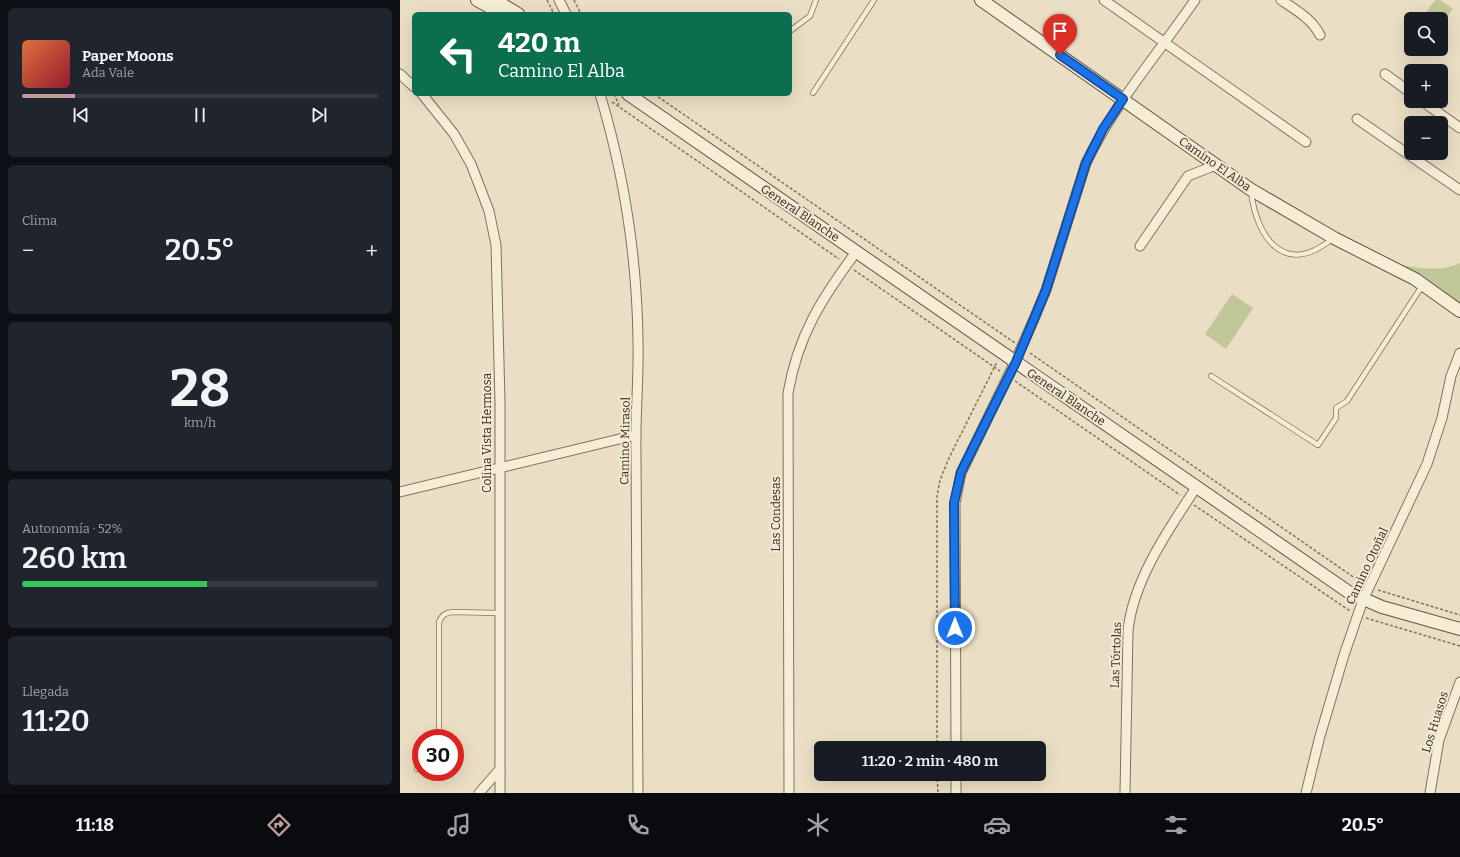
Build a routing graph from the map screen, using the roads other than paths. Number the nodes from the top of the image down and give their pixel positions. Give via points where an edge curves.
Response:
1 (477, 0) edge
2 (495, 0) edge
3 (559, 0) edge
4 (816, 0) edge
5 (874, 0) edge
6 (980, 0) edge
7 (1104, 0) edge
8 (1281, 0) edge
9 (1193, 1) edge
10 (498, 12) edge
11 (515, 12) edge
12 (565, 12) edge
13 (792, 30) edge
14 (1320, 35) dead end
15 (1164, 44) junction
16 (400, 74) edge
17 (1385, 74) dead end
18 (412, 85) edge
19 (1404, 88) edge
20 (813, 93) dead end
21 (424, 96) edge
22 (601, 96) edge
23 (631, 96) edge
24 (1123, 99) junction
25 (1432, 108) edge
26 (1357, 119) dead end
27 (1460, 128) edge
28 (1306, 142) dead end
29 (1216, 165) junction
30 (1250, 189) junction
31 (1460, 190) edge
32 (1334, 238) junction
33 (1140, 246) dead end
34 (856, 252) junction
35 (1423, 284) junction
36 (1460, 311) edge
37 (1460, 353) edge
38 (1016, 362) junction
39 (1211, 376) dead end
40 (636, 435) junction
41 (499, 468) junction
42 (1197, 486) junction
43 (400, 492) edge
44 (1364, 600) junction
45 (500, 613) junction
46 (1460, 629) edge
47 (1460, 682) edge
48 (440, 729) edge
49 (956, 741) edge
50 (500, 769) junction
51 (956, 781) edge
52 (479, 793) edge
53 (500, 793) edge
54 (638, 793) edge
55 (789, 793) edge
56 (956, 793) edge
57 (1125, 793) edge
58 (1306, 793) edge
59 (1430, 793) edge

1 - 10 main road
2 - 11 main road
3 - 12 street
4 - 13 lane via 810,16
5 - 20 lane
6 - 24 main road, Camino El Alba
7 - 15 street
8 - 14 street via 1304,16 1316,27
9 - 15 street
15 - 24 street
15 - 28 street
16 - 18 street
17 - 19 street
21 - 41 street, Colina Vista Hermosa via 463,148 484,195 493,228 498,262
22 - 40 street, Camino Mirasol via 615,144 632,243 638,340
23 - 34 main road, General Blanche
24 - 29 main road, Camino El Alba
24 - 38 street via 1103,129 1086,163 1046,290
25 - 27 street
26 - 31 street
29 - 30 main road, Camino El Alba
29 - 33 street via 1188,176
30 - 32 main road, Camino El Alba
30 - 32 lane via 1268,240 1284,253 1292,255 1309,252
32 - 35 main road, Camino El Alba
34 - 38 main road, General Blanche
34 - 55 street, Las Condesas via 816,309 805,331 793,366 788,393
35 - 36 main road, Camino El Alba
35 - 39 lane via 1347,401 1336,408 1336,418 1318,445
37 - 44 street, Camino Otoñal via 1451,376 1442,418 1427,464
38 - 42 main road, General Blanche
38 - 49 street via 965,463 956,492
40 - 41 street
40 - 54 street, Camino Mirasol
41 - 43 street
41 - 45 street, Colina Vista Hermosa
42 - 44 main road, General Blanche via 1350,593
42 - 57 street, Las Tórtolas via 1144,575 1130,610
44 - 46 main road, General Blanche
44 - 58 street, Camino Otoñal via 1331,695
45 - 48 lane via 452,612 442,616 439,622
45 - 50 street, Colina Vista Hermosa
47 - 59 street, Los Huasos via 1439,740
50 - 52 street
50 - 53 street, Colina Vista Hermosa
51 - 56 street

